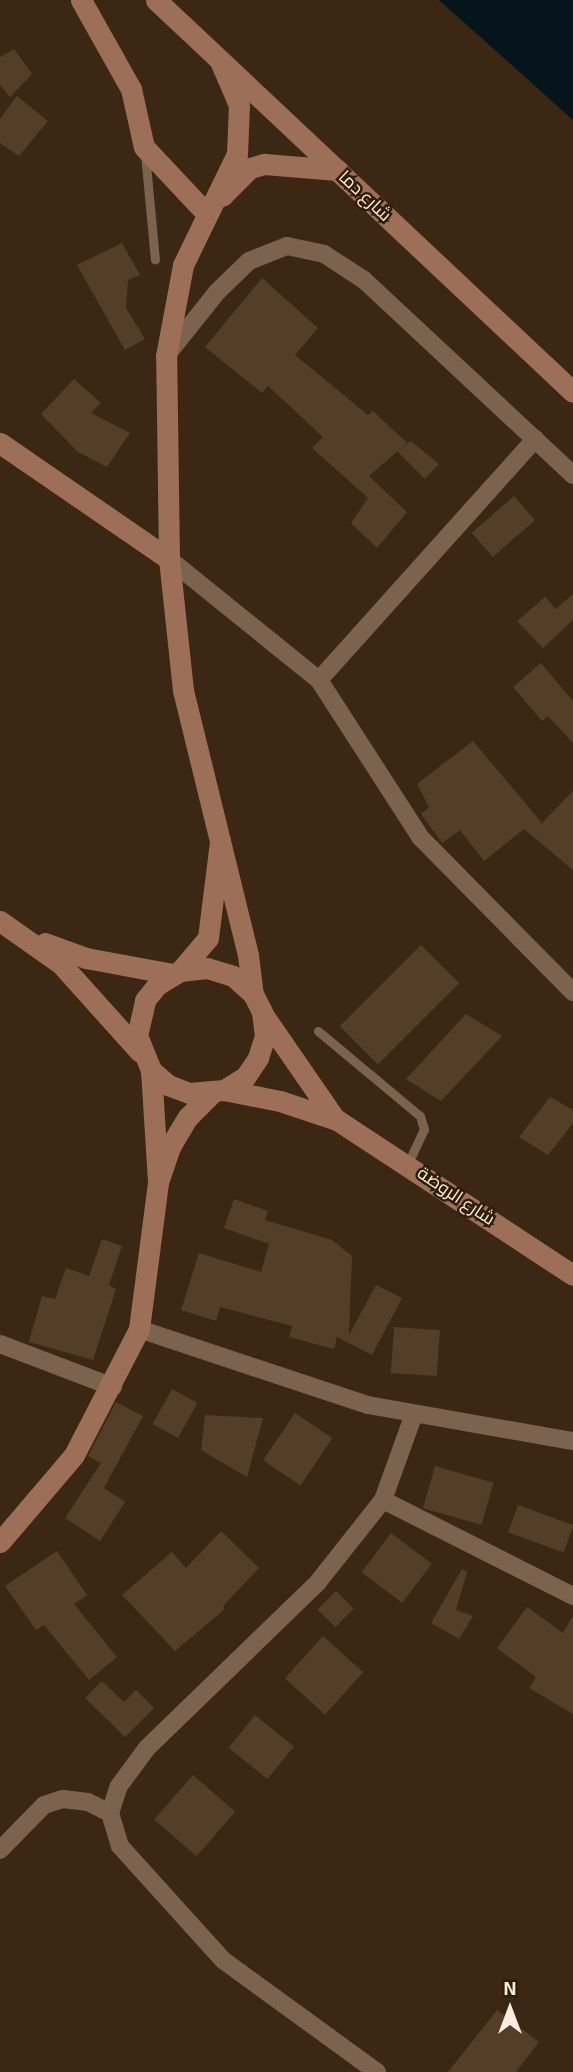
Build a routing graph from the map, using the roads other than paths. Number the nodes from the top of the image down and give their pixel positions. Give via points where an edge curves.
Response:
1 (81, 0) edge
2 (156, 0) edge
3 (220, 61) junction
4 (144, 147) junction
5 (338, 170) junction
6 (205, 212) junction
7 (155, 260) dead end
8 (166, 356) junction
9 (573, 392) edge
10 (535, 439) junction
11 (0, 443) edge
12 (573, 475) edge
13 (169, 559) junction
14 (319, 680) junction
15 (220, 841) junction
16 (0, 921) edge
17 (26, 937) junction
18 (176, 973) junction
19 (573, 992) edge
20 (258, 1003) junction
21 (318, 1031) dead end
22 (146, 1062) junction
23 (218, 1092) junction
24 (337, 1121) junction
25 (408, 1164) junction
26 (158, 1182) junction
27 (573, 1275) edge
28 (139, 1329) junction
29 (0, 1344) edge
30 (113, 1387) junction
31 (414, 1414) junction
32 (573, 1441) edge
33 (383, 1500) junction
34 (0, 1542) edge
35 (573, 1596) edge
36 (110, 1813) junction
37 (0, 1850) edge
38 (377, 2072) edge

1 - 4 street via 131,89
2 - 3 street, شارع دما
3 - 5 street, شارع دما
3 - 6 street via 239,105 240,131 237,154
4 - 6 street
4 - 7 lane
5 - 6 street via 279,164 250,168
5 - 9 street, شارع دما
6 - 8 street via 183,265
8 - 10 street via 217,292 249,261 287,246 324,254 364,280
8 - 13 street
10 - 12 street
10 - 14 street
11 - 13 street
13 - 14 street
13 - 15 street via 183,690
14 - 19 street via 420,837
15 - 18 street via 208,938
15 - 20 street
16 - 17 street
17 - 18 street via 86,958
17 - 22 street via 61,964
18 - 20 street via 208,968 233,976
18 - 22 street via 145,1000 138,1017
20 - 23 street via 265,1036 258,1058 245,1077
20 - 24 street, شارع الروضة
21 - 25 lane via 420,1116 424,1129
22 - 23 street via 178,1089
22 - 26 street
23 - 24 street, شارع الروضة via 304,1107
23 - 26 street via 188,1117 171,1145
24 - 25 street, شارع الروضة
25 - 27 street, شارع الروضة
26 - 28 street
28 - 30 street
28 - 31 street via 369,1405
29 - 30 street
30 - 34 street via 74,1455
31 - 32 street
31 - 33 street
33 - 35 street
33 - 36 street via 318,1582 147,1748 119,1786
36 - 37 street via 88,1802 63,1799 44,1805
36 - 38 street via 120,1846 223,1960

